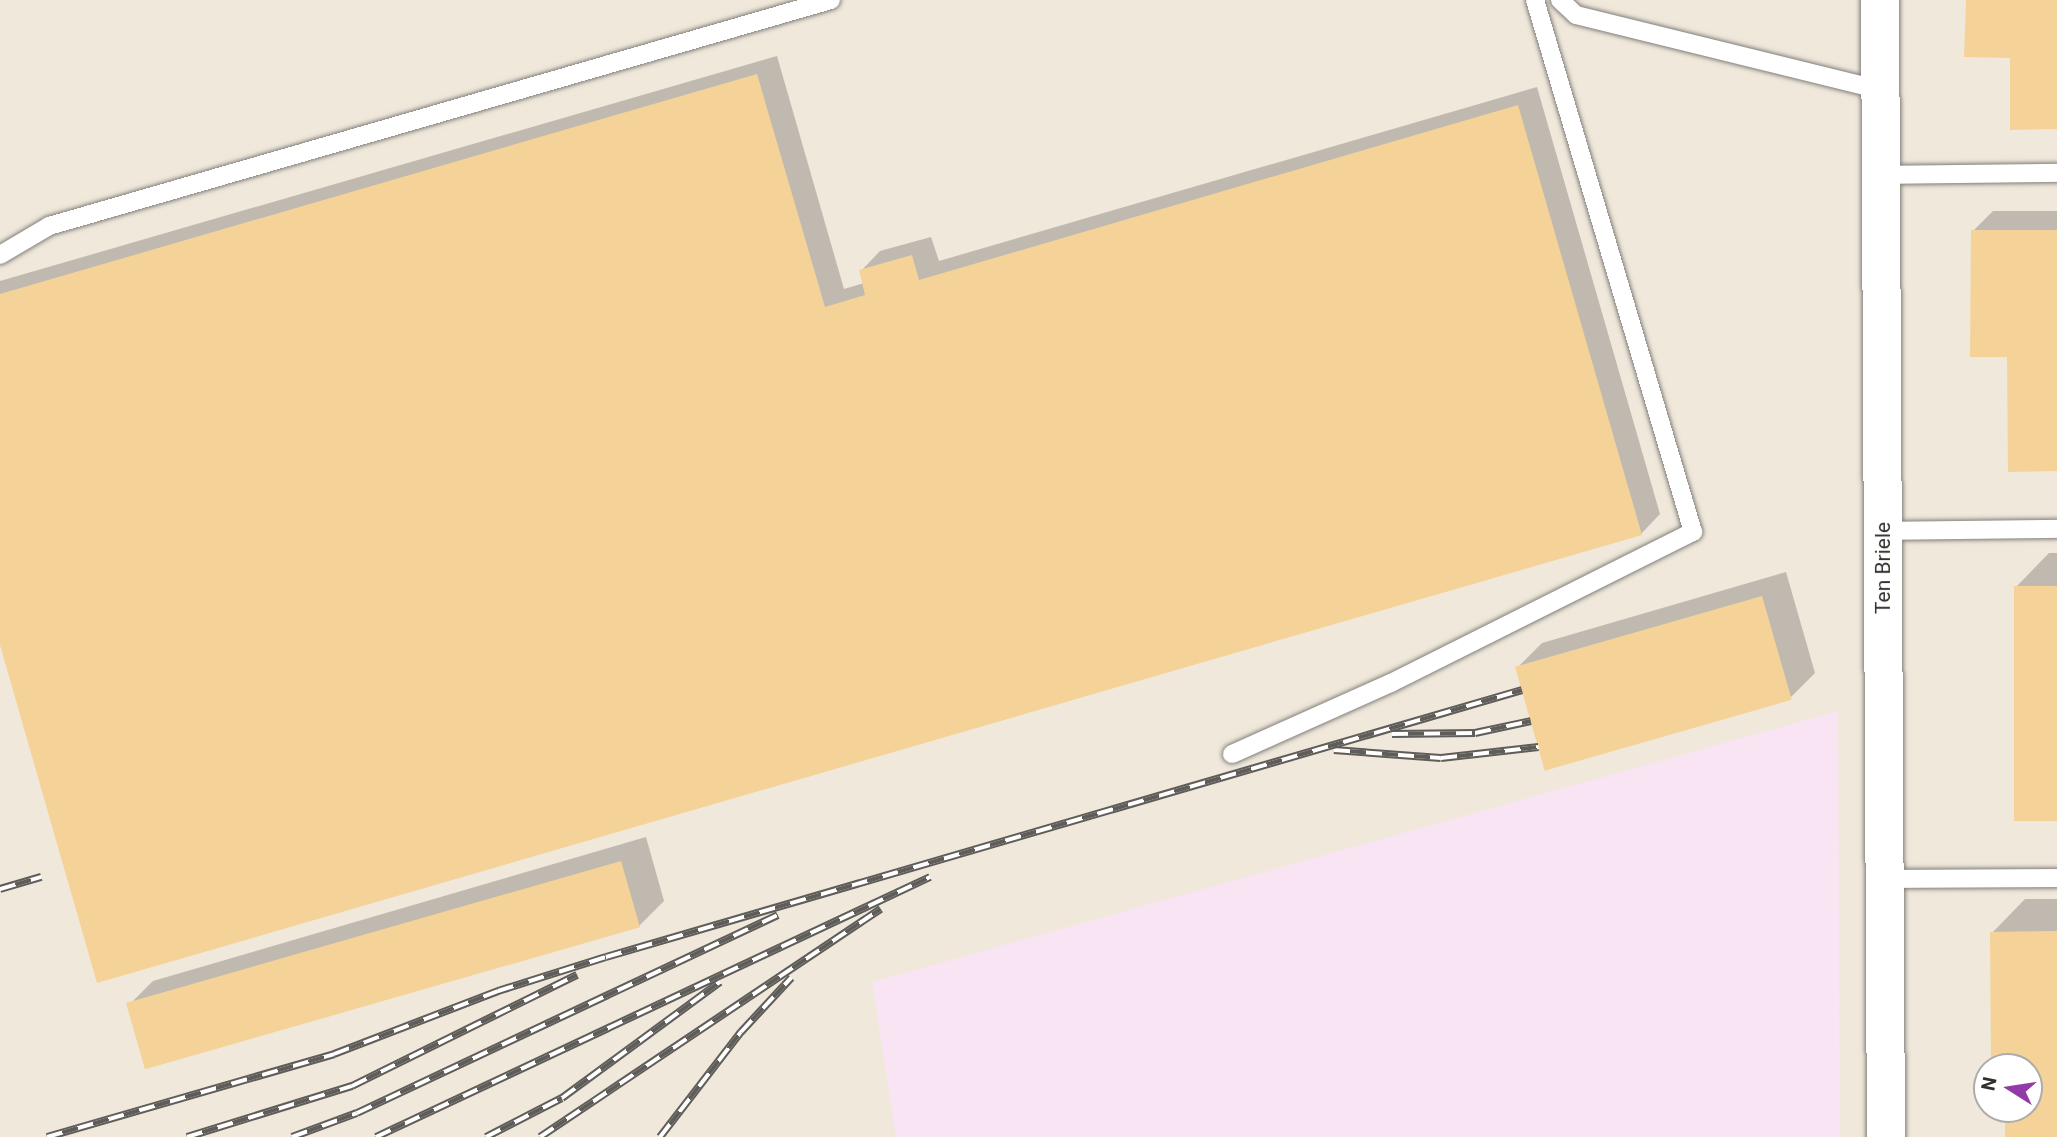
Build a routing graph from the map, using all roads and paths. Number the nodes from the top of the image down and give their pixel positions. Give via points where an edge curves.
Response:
1 (831, 0) edge
2 (1535, 0) edge
3 (1560, 0) edge
4 (1880, 0) edge
5 (1882, 90) junction
6 (2057, 173) edge
7 (1882, 176) junction
8 (0, 256) edge
9 (2057, 528) edge
10 (1883, 531) junction
11 (1231, 754) dead end
12 (2057, 878) edge
13 (1884, 879) junction
14 (1886, 1137) edge

1 - 8 lane via 49,226
2 - 11 lane via 1693,532 1391,683
3 - 5 lane via 1576,15
4 - 5 street, Ten Briele
5 - 7 street, Ten Briele
6 - 7 lane
7 - 10 street, Ten Briele
9 - 10 lane
10 - 13 street, Ten Briele
12 - 13 lane
13 - 14 street, Ten Briele

